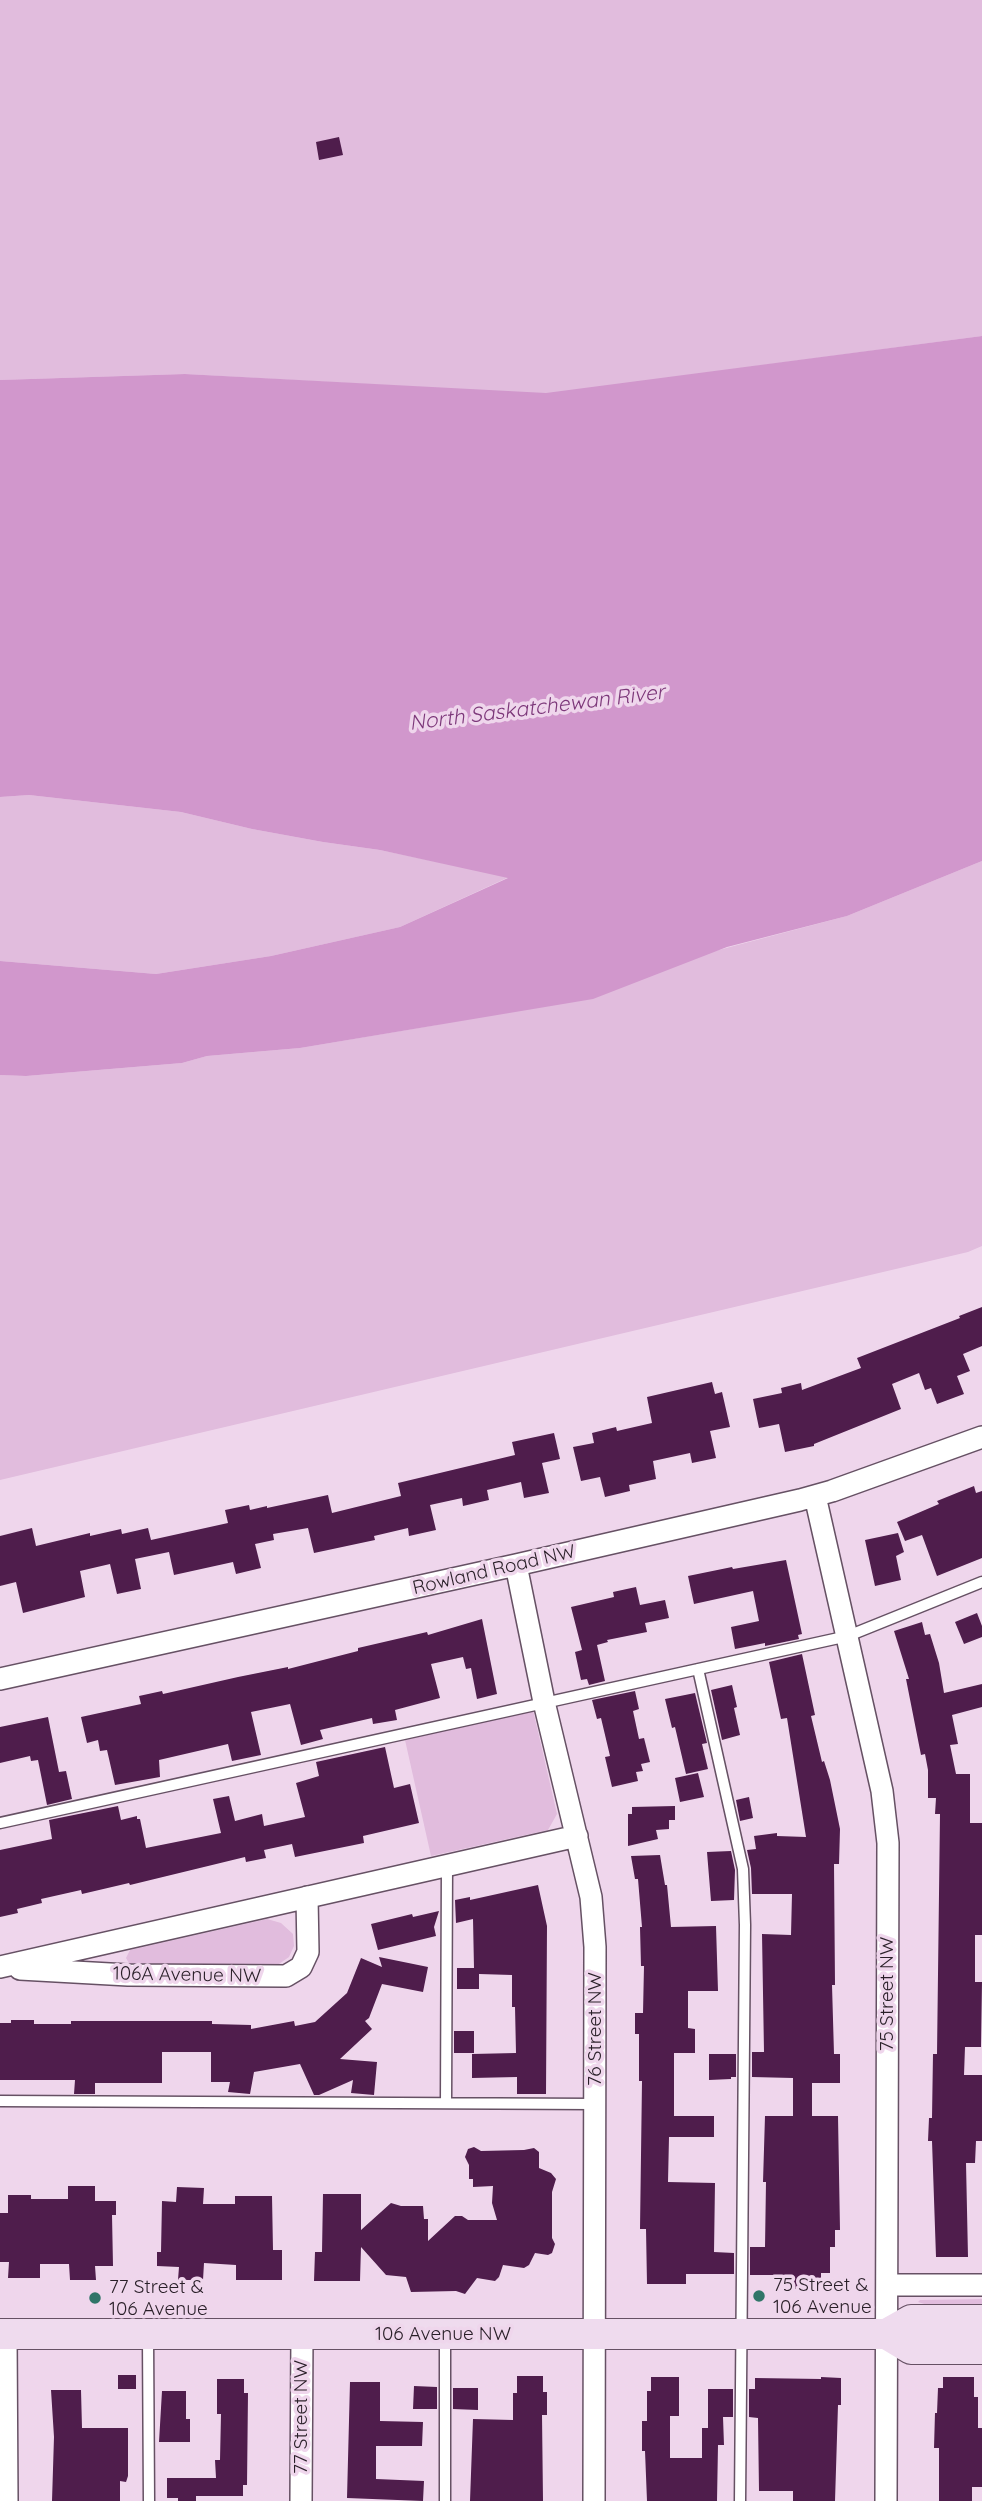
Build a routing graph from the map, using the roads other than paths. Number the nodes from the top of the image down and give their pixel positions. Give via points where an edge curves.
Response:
1 (982, 1437) edge
2 (815, 1496) junction
3 (516, 1565) junction
4 (981, 1585) edge
5 (848, 1636) junction
6 (698, 1669) junction
7 (0, 1679) edge
8 (544, 1702) junction
9 (0, 1823) edge
10 (577, 1836) junction
11 (447, 1865) junction
12 (307, 1897) junction
13 (0, 1967) edge
14 (0, 2101) edge
15 (446, 2103) junction
16 (595, 2104) junction
17 (887, 2286) junction
18 (982, 2286) edge
19 (982, 2320) edge
20 (3, 2334) edge
21 (302, 2334) junction
22 (594, 2334) junction
23 (740, 2334) junction
24 (886, 2334) junction
25 (148, 2335) junction
26 (445, 2335) junction
27 (982, 2349) edge
28 (7, 2501) edge
29 (149, 2501) edge
30 (301, 2501) edge
31 (445, 2501) edge
32 (594, 2501) edge
33 (740, 2501) edge
34 (886, 2501) edge

1 - 2 street, Rowland Road NW
2 - 3 street, Rowland Road NW
2 - 5 street, 75 Street NW
3 - 7 street, Rowland Road NW
3 - 8 street, 76 Street NW
4 - 5 lane
5 - 6 lane
5 - 17 street, 75 Street NW via 882,1791 888,1843
6 - 8 lane
6 - 23 lane via 743,1869
8 - 9 lane
8 - 10 street, 76 Street NW
10 - 11 street, 106A Avenue NW
10 - 16 street, 76 Street NW via 591,1897 595,1947
11 - 12 street, 106A Avenue NW
11 - 15 lane
12 - 13 street, 106A Avenue NW
12 - 13 street, 106A Avenue NW via 308,1952 301,1967 286,1976 128,1975
14 - 15 lane
15 - 16 lane
16 - 22 street, 76 Street NW
17 - 18 street
17 - 24 street, 75 Street NW
19 - 24 main road, 106 Avenue NW via 911,2320
20 - 25 main road, 106 Avenue NW
20 - 28 street
21 - 25 main road, 106 Avenue NW
21 - 26 main road, 106 Avenue NW
21 - 30 street, 77 Street NW
22 - 23 main road, 106 Avenue NW
22 - 26 main road, 106 Avenue NW
22 - 32 street, 76 Street NW
23 - 24 main road, 106 Avenue NW
23 - 33 lane
24 - 27 main road, 106 Avenue NW via 911,2349
24 - 34 street, 75 Street NW
25 - 29 lane
26 - 31 lane

